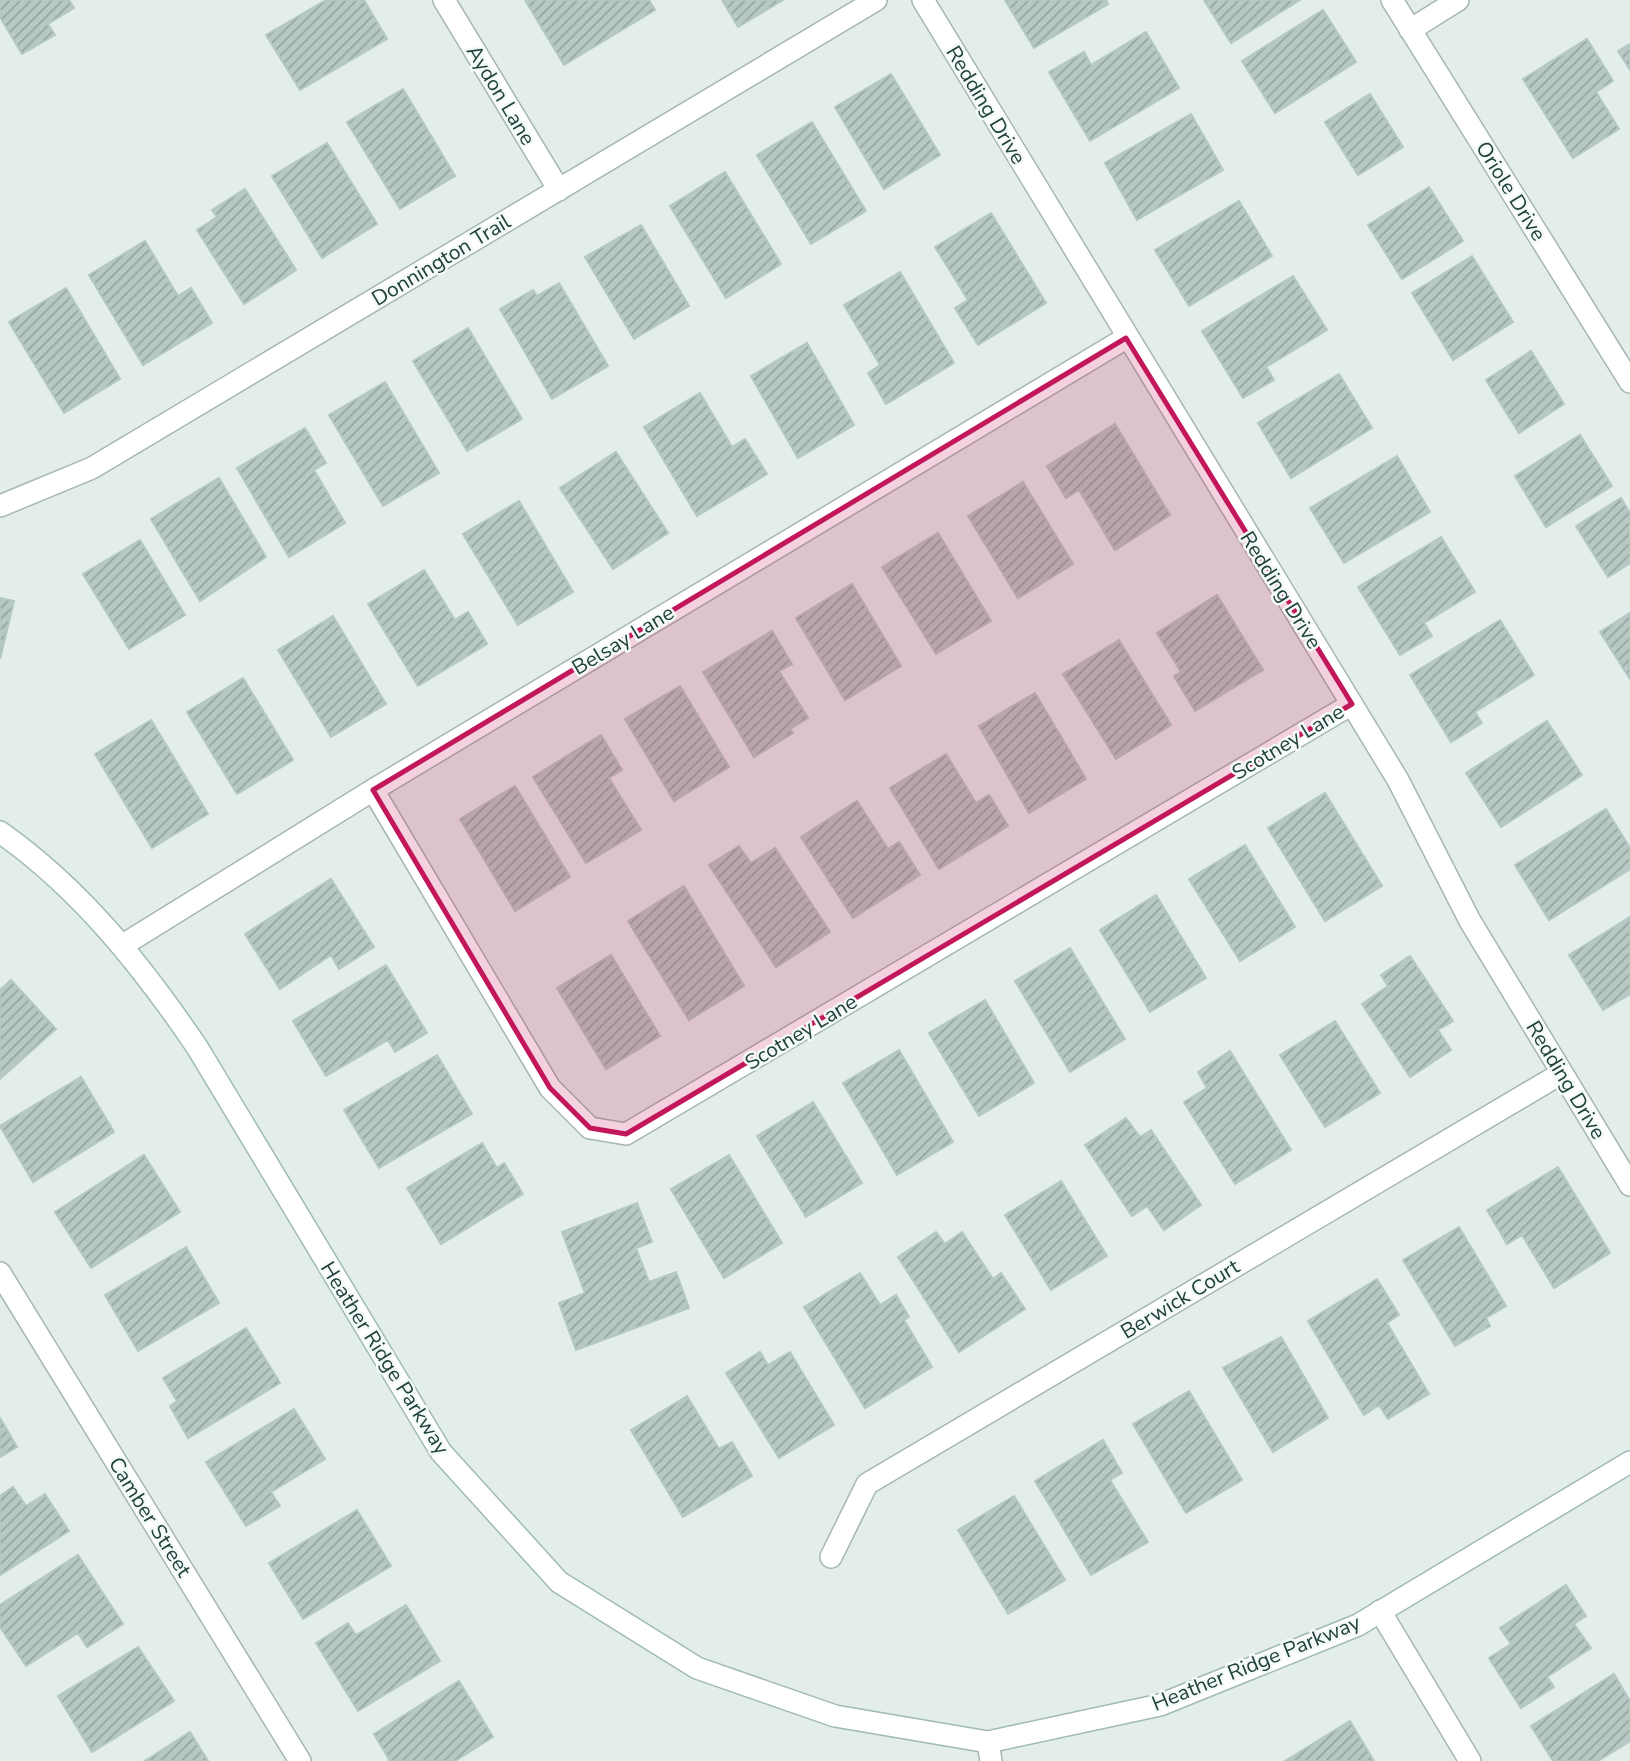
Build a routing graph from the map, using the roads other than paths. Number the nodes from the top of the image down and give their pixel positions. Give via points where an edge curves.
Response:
1 (444, 0) edge
2 (876, 0) edge
3 (923, 0) edge
4 (1392, 0) edge
5 (1458, 0) edge
6 (1410, 30) junction
7 (559, 190) junction
8 (1126, 338) junction
9 (1630, 382) edge
10 (0, 506) edge
11 (1352, 704) junction
12 (373, 790) junction
13 (0, 832) edge
14 (122, 945) junction
15 (1562, 1073) junction
16 (1630, 1185) edge
17 (0, 1273) edge
18 (1630, 1462) edge
19 (831, 1557) dead end
20 (1380, 1611) junction
21 (990, 1751) edge
22 (300, 1761) edge
23 (1470, 1761) edge

1 - 7 street, Aydon Lane
2 - 7 street, Donnington Trail
3 - 8 street, Redding Drive
4 - 6 street, Oriole Drive
5 - 6 street
6 - 9 street, Oriole Drive
7 - 10 street, Donnington Trail via 92,468
8 - 11 street, Redding Drive
8 - 12 street, Belsay Lane
11 - 12 street, Scotney Lane via 626,1134 590,1128 550,1088
11 - 15 street, Redding Drive via 1423,824 1471,921
12 - 14 street, Belsay Lane
13 - 14 street, Heather Ridge Parkway via 69,887
14 - 21 street, Heather Ridge Parkway via 197,1047 441,1452 559,1582 697,1668 835,1717
15 - 16 street, Redding Drive
15 - 19 street, Berwick Court via 867,1484
17 - 22 street, Camber Street
18 - 20 street, Heather Ridge Parkway
20 - 21 street, Heather Ridge Parkway via 1357,1625 1160,1705
20 - 23 street

